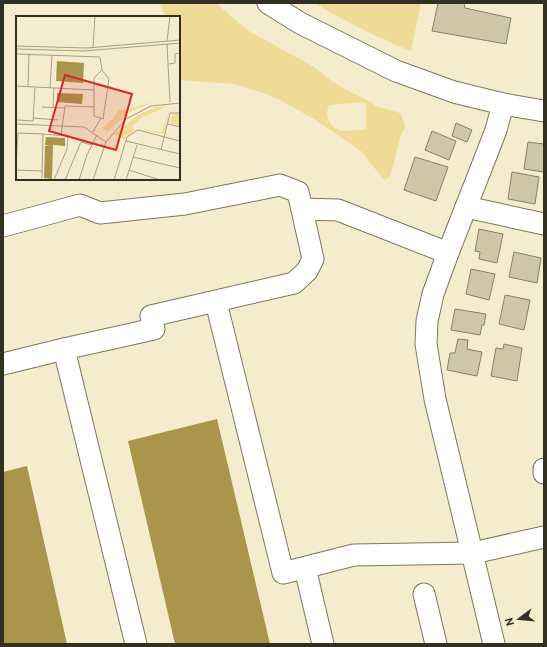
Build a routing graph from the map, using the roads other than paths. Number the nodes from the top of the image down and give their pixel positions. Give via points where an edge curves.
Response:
1 (268, 3) edge
2 (503, 104) junction
3 (544, 111) edge
4 (466, 207) junction
5 (302, 209) junction
6 (544, 224) edge
7 (3, 226) edge
8 (448, 253) junction
9 (216, 302) junction
10 (64, 349) junction
11 (3, 364) edge
12 (544, 469) edge
13 (544, 473) edge
14 (544, 537) edge
15 (473, 553) junction
16 (305, 568) junction
17 (424, 594) dead end
18 (136, 644) edge
19 (323, 644) edge
20 (436, 644) edge
21 (494, 644) edge

1 - 2 street via 300,23 396,71 454,92
2 - 3 street
2 - 4 street
4 - 6 street
4 - 8 street
5 - 7 street via 298,192 280,185 185,204 100,213 80,205
5 - 8 street via 338,210
5 - 9 street via 313,259 307,271 294,283
8 - 15 street via 426,321 426,344 435,399
9 - 10 street via 151,316 154,329
9 - 16 street via 283,573
10 - 11 street
10 - 18 street
12 - 13 street
14 - 15 street
15 - 16 street via 354,555
15 - 21 street
16 - 19 street
17 - 20 street

